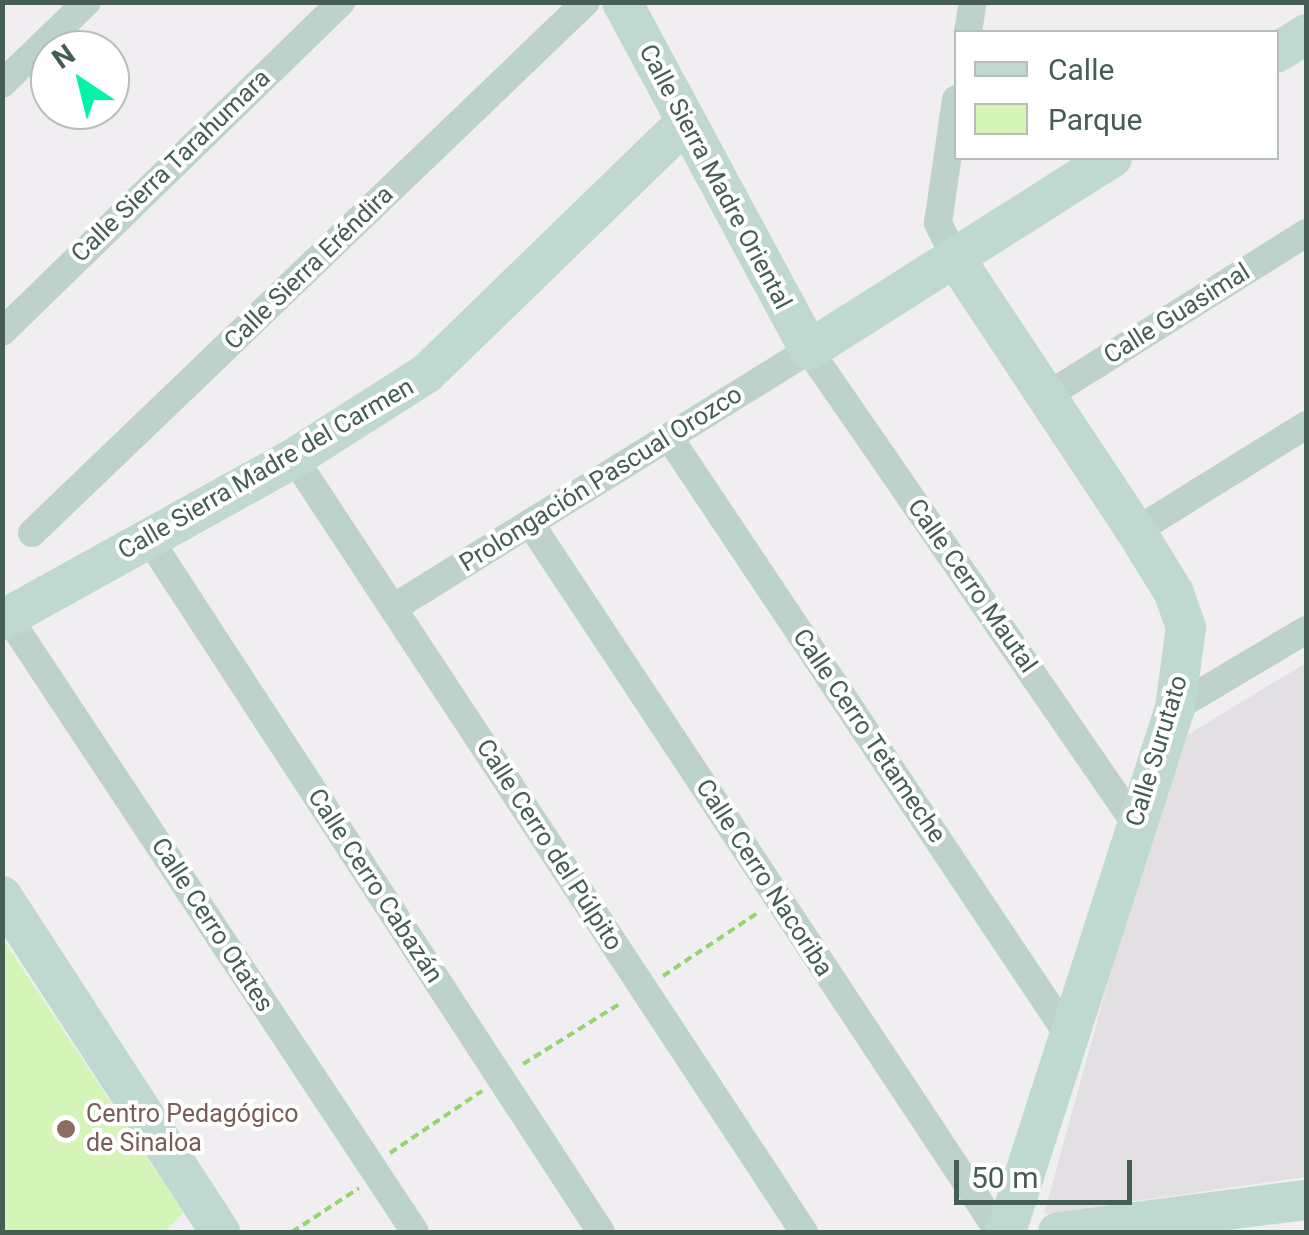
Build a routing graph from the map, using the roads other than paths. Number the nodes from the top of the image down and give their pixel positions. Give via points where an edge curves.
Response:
1 (87, 2) edge
2 (341, 2) edge
3 (586, 2) edge
4 (622, 2) edge
5 (973, 2) edge
6 (968, 30) edge
7 (1306, 34) edge
8 (1279, 51) edge
9 (2, 84) edge
10 (954, 113) edge
11 (684, 124) junction
12 (1109, 160) edge
13 (1306, 233) edge
14 (955, 258) junction
15 (2, 332) edge
16 (809, 350) junction
17 (1048, 395) junction
18 (1306, 426) edge
19 (669, 436) junction
20 (294, 458) junction
21 (530, 523) junction
22 (1136, 531) junction
23 (32, 532) dead end
24 (148, 539) junction
25 (393, 608) junction
26 (6, 619) edge
27 (1306, 630) edge
28 (1176, 708) junction
29 (1135, 823) junction
30 (2, 896) edge
31 (1070, 1036) junction
32 (1306, 1200) edge
33 (1188, 1224) edge
34 (220, 1232) edge
35 (415, 1232) edge
36 (601, 1232) edge
37 (804, 1232) edge
38 (1002, 1232) edge
39 (1058, 1232) edge

1 - 9 street
2 - 15 street, Calle Sierra Tarahumara
3 - 23 street, Calle Sierra Eréndira
4 - 11 street, Calle Sierra Madre Oriental
5 - 6 street
7 - 8 street
10 - 14 street via 938,223
11 - 16 street, Calle Sierra Madre Oriental
11 - 20 street, Calle Sierra Madre del Carmen via 426,374
12 - 14 street
13 - 17 street, Calle Guasimal
14 - 16 street
14 - 17 street, Calle Surutato
16 - 19 street, Prolongación Pascual Orozco
16 - 29 street, Calle Cerro Mautal
17 - 22 street, Calle Surutato
18 - 22 street
19 - 21 street, Prolongación Pascual Orozco
19 - 31 street, Calle Cerro Tetameche
20 - 24 street, Calle Sierra Madre del Carmen
20 - 25 street, Calle Cerro del Púlpito
21 - 25 street, Prolongación Pascual Orozco
21 - 38 street, Calle Cerro Nacoriba
22 - 28 street, Calle Surutato via 1184,612 1185,664
24 - 26 street, Calle Sierra Madre del Carmen
24 - 36 street, Calle Cerro Cabazán
25 - 37 street, Calle Cerro del Púlpito
26 - 35 street, Calle Cerro Otates
27 - 28 street
28 - 29 street, Calle Surutato
29 - 31 street, Calle Surutato
30 - 34 street
31 - 38 street, Calle Surutato
32 - 33 street
33 - 39 street

